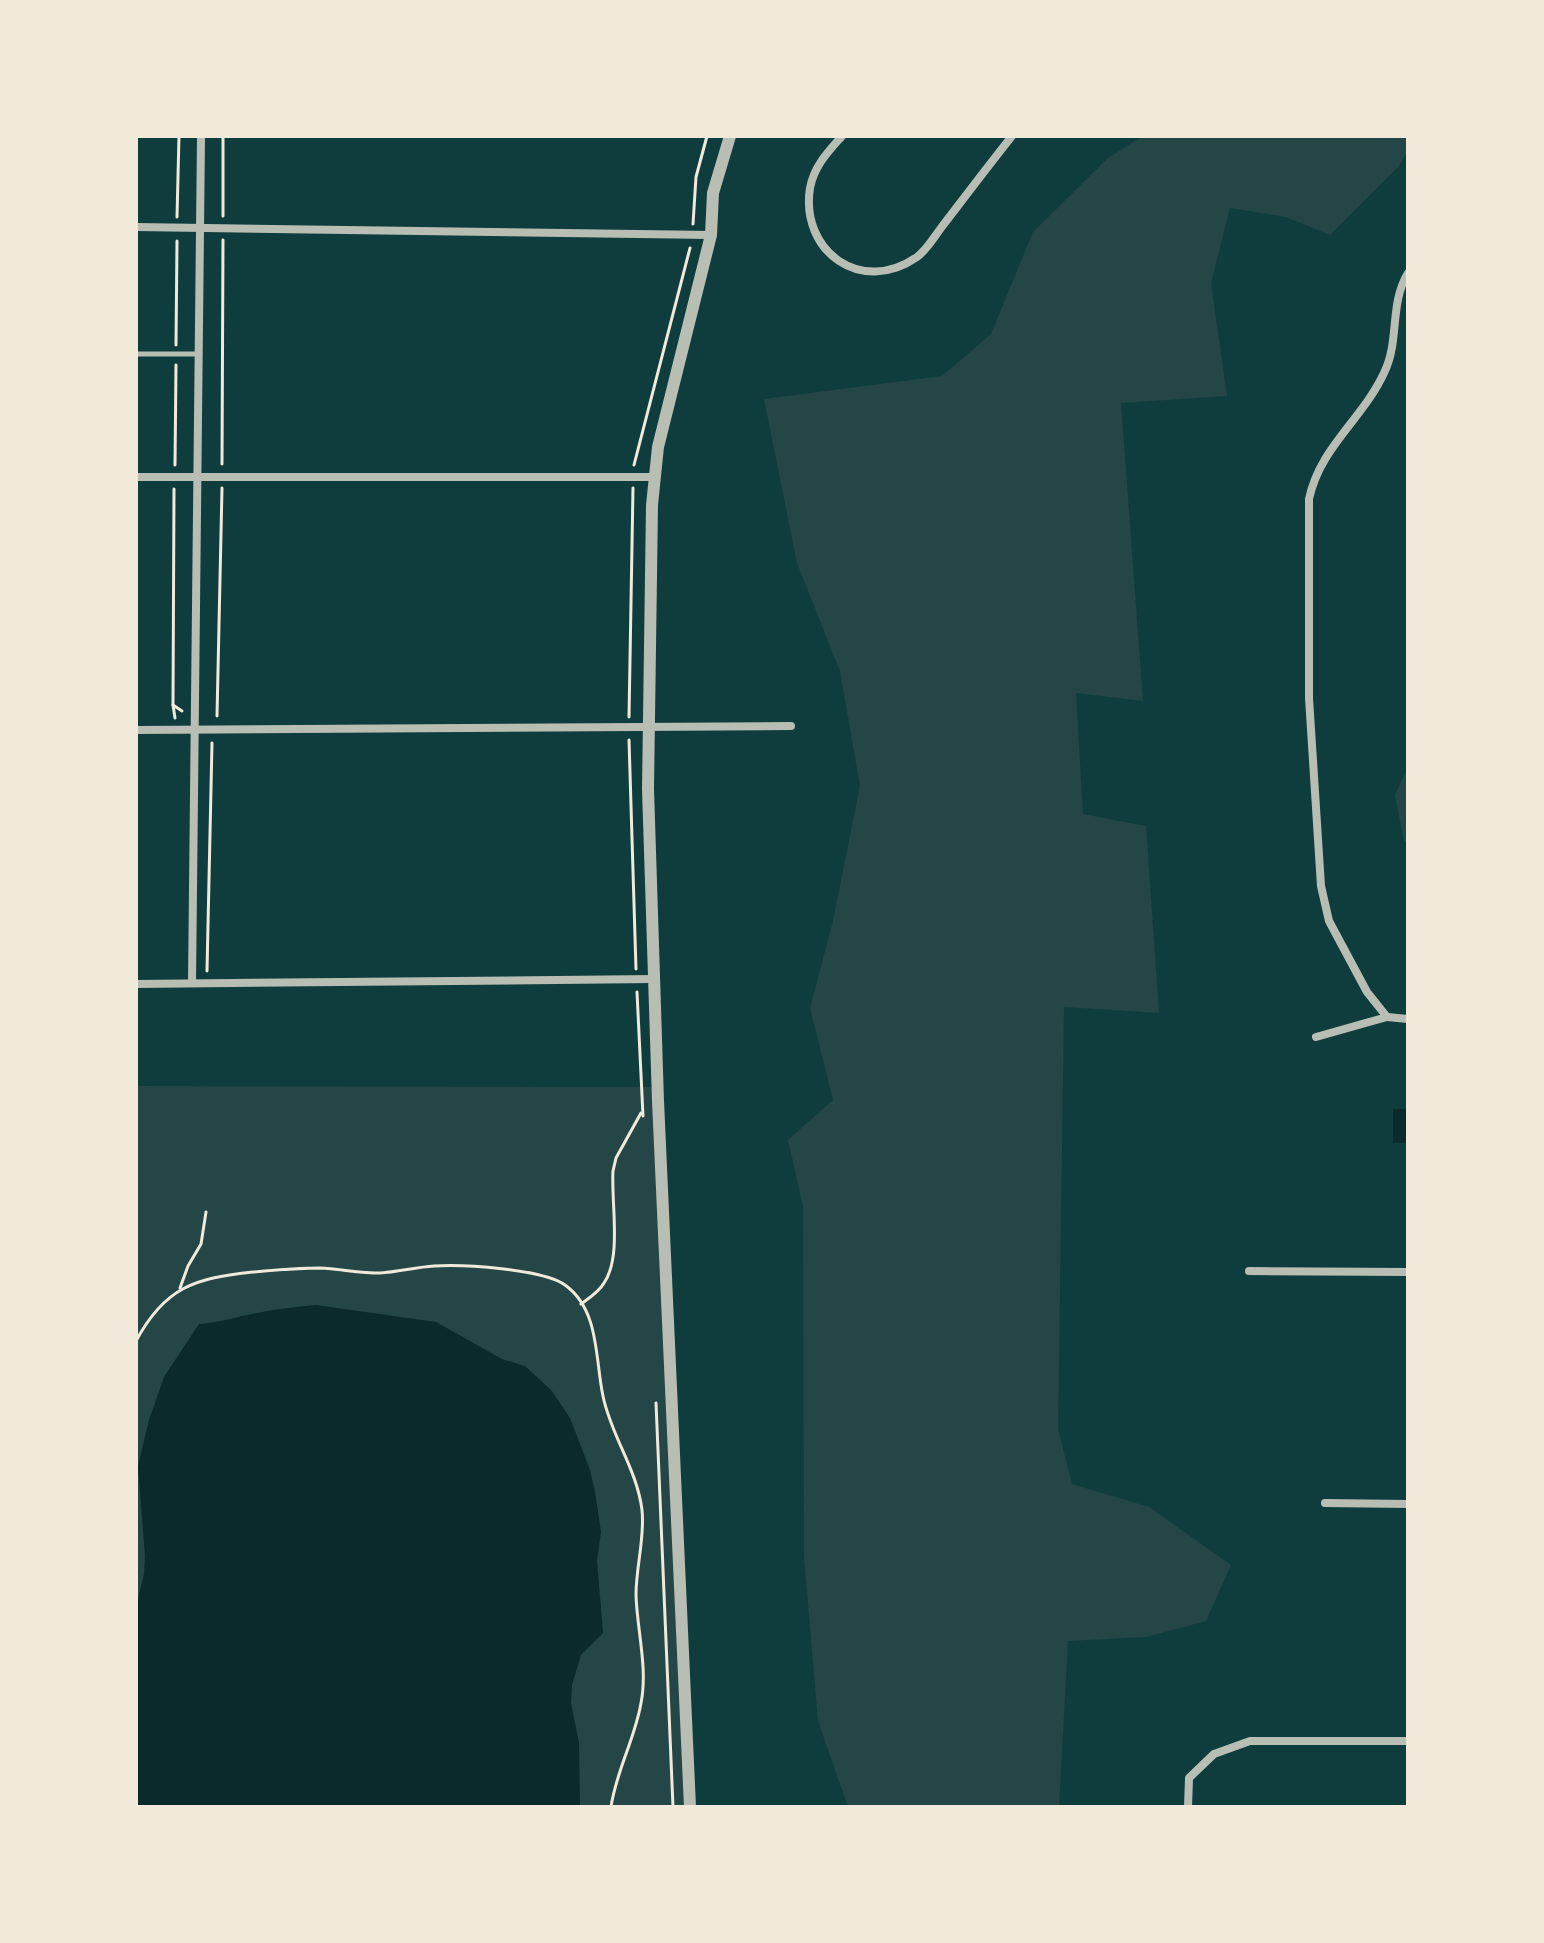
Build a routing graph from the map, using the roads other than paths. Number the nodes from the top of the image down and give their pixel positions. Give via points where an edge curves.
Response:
1 (201, 136) edge
2 (730, 136) edge
3 (842, 136) edge
4 (1012, 136) edge
5 (136, 227) edge
6 (200, 228) junction
7 (711, 235) junction
8 (1408, 273) edge
9 (136, 354) edge
10 (199, 354) junction
11 (136, 477) edge
12 (198, 477) junction
13 (654, 477) junction
14 (791, 726) dead end
15 (648, 728) junction
16 (136, 730) edge
17 (195, 730) junction
18 (655, 979) junction
19 (192, 983) junction
20 (136, 984) edge
21 (1387, 1017) junction
22 (1408, 1019) edge
23 (1316, 1037) dead end
24 (1249, 1271) dead end
25 (1408, 1272) edge
26 (1325, 1503) dead end
27 (1408, 1504) edge
28 (1408, 1741) edge
29 (690, 1807) edge
30 (1188, 1807) edge

1 - 6 street
2 - 7 street via 713,193
3 - 4 street via 818,164 810,189 812,222 829,254 854,270 885,273 919,256
5 - 6 street
6 - 7 street
6 - 10 street
7 - 13 street
8 - 21 street via 1399,286 1385,373 1325,458 1309,499 1309,698 1321,886 1329,921 1367,992
9 - 10 lane
10 - 12 street
11 - 12 street
12 - 13 street
12 - 17 street
13 - 15 street
14 - 15 street
15 - 17 street
15 - 18 street
16 - 17 street
17 - 19 street
18 - 19 street
18 - 29 street
19 - 20 street
21 - 22 street
21 - 23 street
24 - 25 street
26 - 27 street
28 - 30 street via 1250,1741 1214,1754 1189,1778

